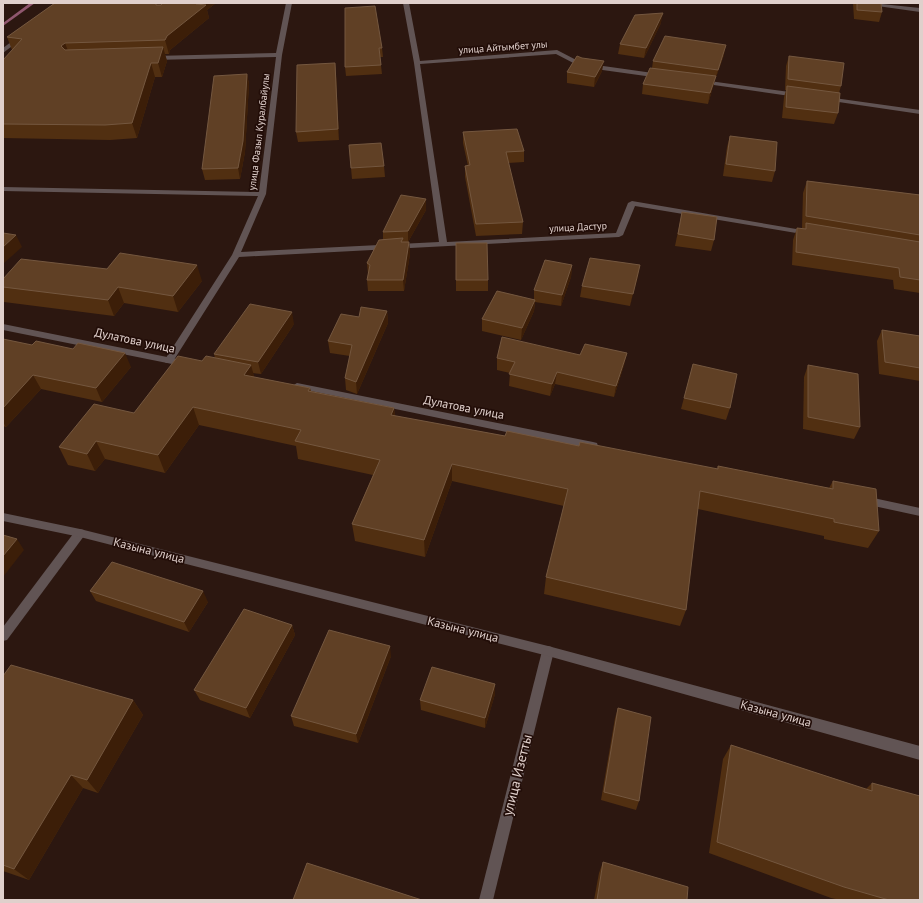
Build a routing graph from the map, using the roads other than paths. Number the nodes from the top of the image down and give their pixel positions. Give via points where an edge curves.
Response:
1 (288, 3) edge
2 (406, 3) edge
3 (859, 3) edge
4 (920, 10) edge
5 (28, 32) edge
6 (3, 51) edge
7 (280, 55) junction
8 (148, 58) edge
9 (417, 62) junction
10 (668, 77) edge
11 (692, 80) edge
12 (802, 96) edge
13 (818, 98) edge
14 (920, 112) edge
15 (3, 189) edge
16 (262, 194) junction
17 (819, 235) edge
18 (443, 244) junction
19 (236, 255) junction
20 (3, 327) edge
21 (169, 361) junction
22 (193, 365) edge
23 (287, 384) edge
24 (599, 447) edge
25 (857, 499) edge
26 (920, 512) edge
27 (3, 517) edge
28 (80, 533) junction
29 (3, 636) edge
30 (548, 651) junction
31 (920, 753) edge
32 (486, 900) edge

1 - 7 street, улица Фазыл Куралбайулы
2 - 9 street
3 - 4 street
5 - 6 street
7 - 8 street
7 - 16 street, улица Фазыл Куралбайулы
9 - 10 street, улица Айтымбет улы via 557,52 582,65
9 - 18 street
11 - 12 street
13 - 14 street
15 - 16 street
16 - 19 street, улица Фазыл Куралбайулы
17 - 18 street, улица Дастур via 632,203 619,235
18 - 19 street, улица Дастур
19 - 21 street, улица Фазыл Куралбайулы
20 - 21 street, Дулатова улица
21 - 22 street, Дулатова улица
23 - 24 street, Дулатова улица
25 - 26 street
27 - 28 street, Казына улица
28 - 29 street
28 - 30 street, Казына улица
30 - 31 street, Казына улица
30 - 32 street, улица Изетты

